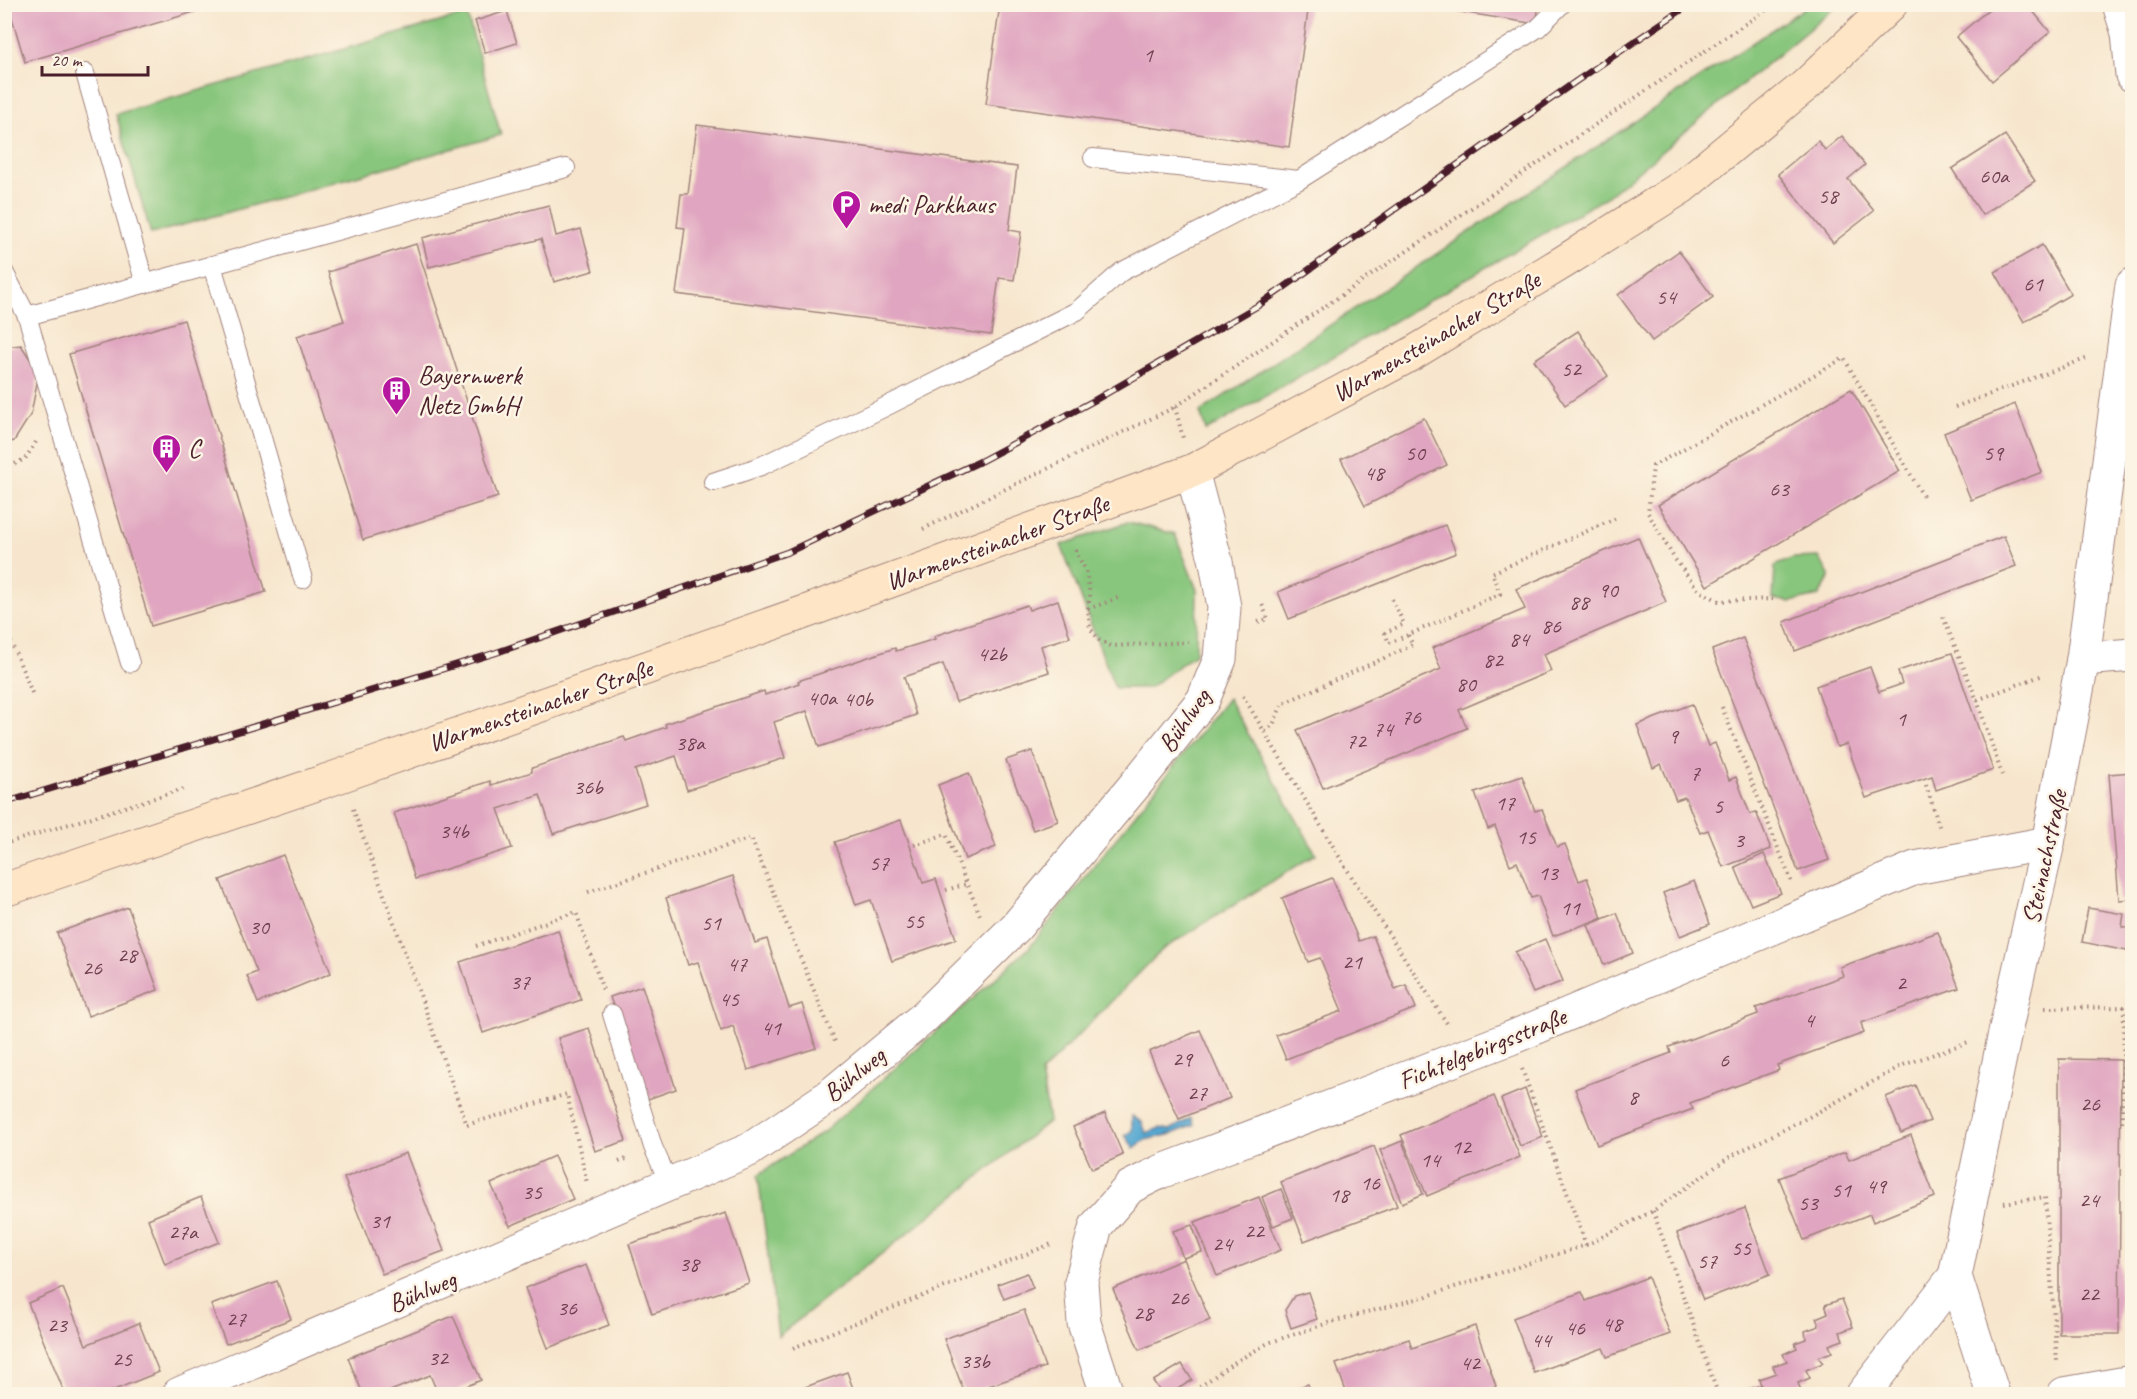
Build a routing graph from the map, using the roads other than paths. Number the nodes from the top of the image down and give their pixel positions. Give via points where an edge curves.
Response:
1 (1562, 4) edge
2 (1892, 4) edge
3 (2119, 4) edge
4 (86, 73) dead end
5 (2133, 75) edge
6 (1094, 158) dead end
7 (566, 168) dead end
8 (1299, 180) junction
9 (212, 265) junction
10 (4, 272) edge
11 (145, 284) junction
12 (2133, 285) edge
13 (27, 316) junction
14 (1192, 471) junction
15 (712, 483) dead end
16 (303, 579) dead end
17 (2133, 655) edge
18 (2083, 660) junction
19 (130, 663) dead end
20 (2048, 843) junction
21 (4, 890) edge
22 (612, 1014) road end
23 (670, 1185) junction
24 (1955, 1276) junction
25 (2133, 1382) edge
26 (2061, 1383) edge
27 (179, 1395) edge
28 (1107, 1395) edge
29 (1863, 1395) edge
30 (1994, 1395) edge

1 - 8 lane via 1538,28
2 - 14 street, Warmensteinacher Straße via 1807,84 1682,187 1410,355
3 - 5 street via 2128,33
4 - 11 lane
6 - 8 lane
7 - 9 lane
8 - 15 lane via 1121,272 1077,311 761,466
9 - 11 lane
9 - 16 lane
10 - 13 lane
11 - 13 lane
12 - 18 street, Steinachstraße
13 - 19 lane
14 - 21 street, Warmensteinacher Straße via 805,612
14 - 23 street, Bühlweg via 1224,607 1220,659 1203,700 1016,927 922,1019 828,1097 749,1150
17 - 18 street
18 - 20 street, Steinachstraße
20 - 24 street, Steinachstraße
20 - 28 street, Fichtelgebirgsstraße via 1915,868 1511,1038 1130,1187 1096,1226 1081,1281 1084,1323
22 - 23 lane via 653,1147
23 - 27 street, Bühlweg
24 - 29 street, Steinachstraße
24 - 30 street
25 - 26 street

